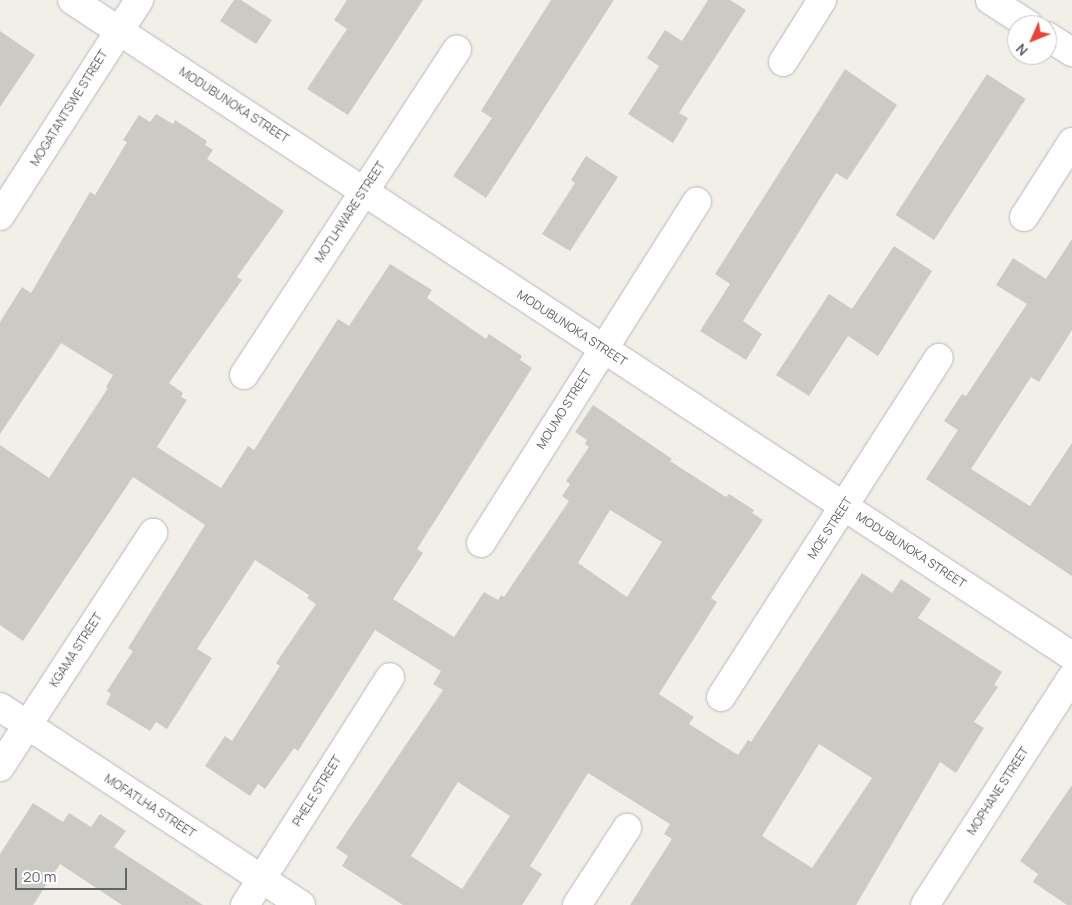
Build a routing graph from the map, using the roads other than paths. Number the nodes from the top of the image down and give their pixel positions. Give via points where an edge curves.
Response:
1 (72, 0) edge
2 (138, 0) edge
3 (822, 0) edge
4 (990, 0) edge
5 (1013, 15) edge
6 (119, 29) junction
7 (1057, 42) edge
8 (457, 50) dead end
9 (1072, 52) edge
10 (784, 62) dead end
11 (1072, 142) edge
12 (365, 191) junction
13 (697, 201) dead end
14 (0, 216) edge
15 (1024, 217) dead end
16 (603, 348) junction
17 (939, 358) dead end
18 (244, 375) dead end
19 (844, 506) junction
20 (153, 533) dead end
21 (482, 542) dead end
22 (1072, 656) edge
23 (390, 676) dead end
24 (1072, 677) edge
25 (721, 697) dead end
26 (0, 707) edge
27 (27, 725) junction
28 (0, 767) edge
29 (627, 828) dead end
30 (261, 879) junction
31 (245, 905) edge
32 (300, 905) edge
33 (577, 905) edge
34 (925, 905) edge

1 - 6 street, MODUBUNOKA STREET
2 - 6 street, MOGATANTSWE STREET
3 - 10 street
4 - 5 street
6 - 12 street, MODUBUNOKA STREET
6 - 14 street, MOGATANTSWE STREET
7 - 9 street
8 - 12 street, MOTLHWARE STREET
11 - 15 street
12 - 16 street, MODUBUNOKA STREET
12 - 18 street, MOTLHWARE STREET
13 - 16 street, MOUMO STREET
16 - 19 street, MODUBUNOKA STREET
16 - 21 street, MOUMO STREET
17 - 19 street, MOE STREET
19 - 22 street, MODUBUNOKA STREET
19 - 25 street, MOE STREET
20 - 27 street, KGAMA STREET
23 - 30 street, PHELE STREET
24 - 34 street, MOPHANE STREET
26 - 27 street, MOFATLHA STREET
27 - 28 street, KGAMA STREET
27 - 30 street, MOFATLHA STREET
29 - 33 street
30 - 31 street, PHELE STREET
30 - 32 street, MOFATLHA STREET

